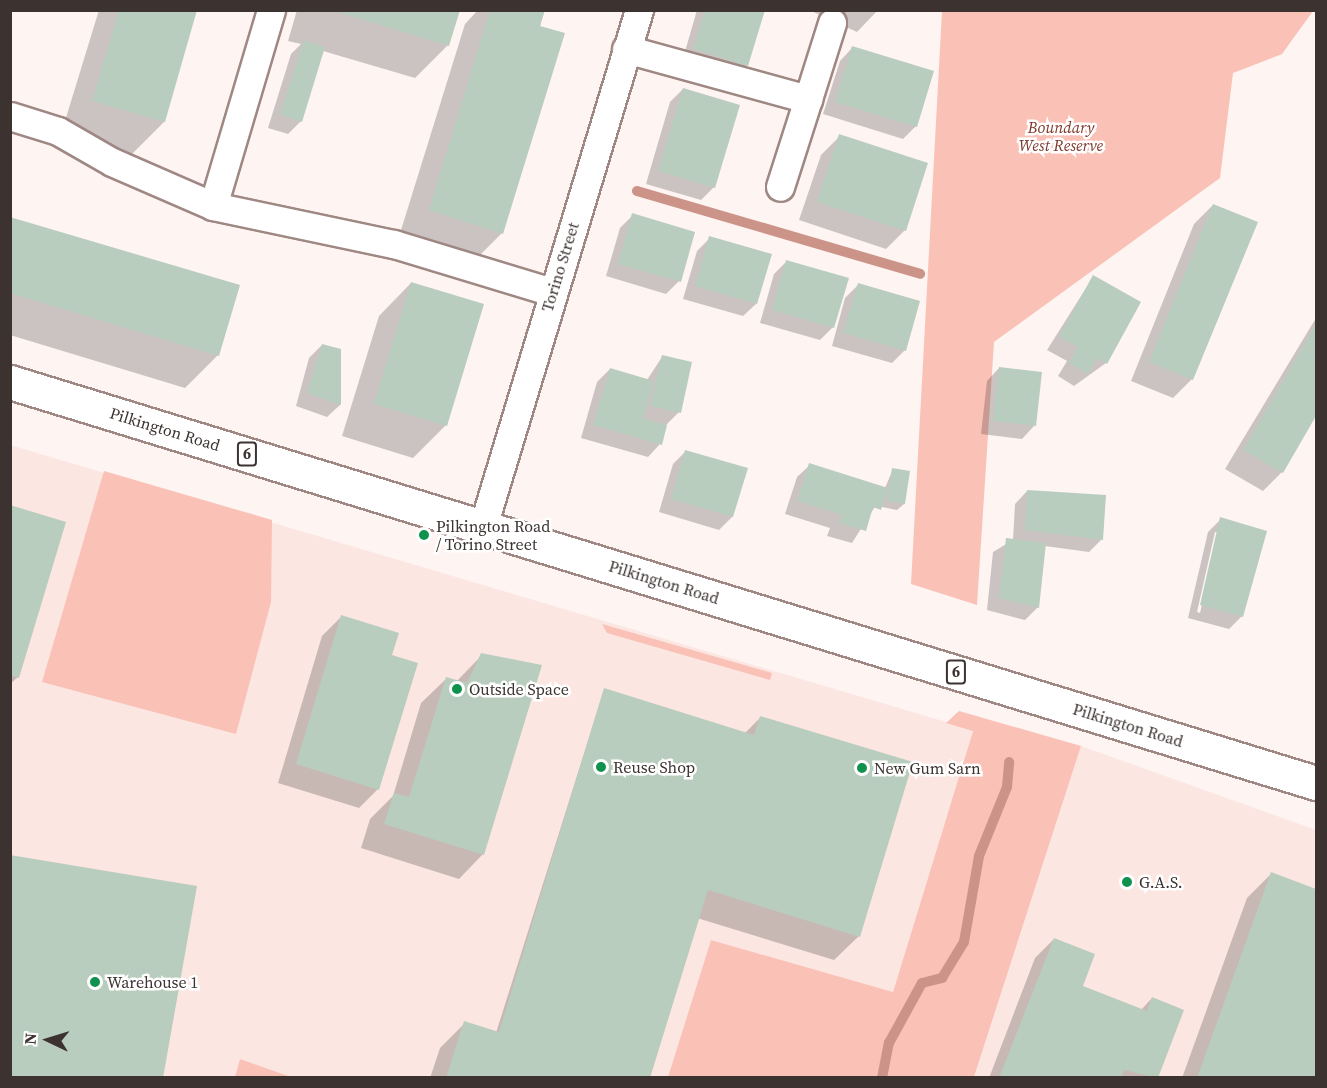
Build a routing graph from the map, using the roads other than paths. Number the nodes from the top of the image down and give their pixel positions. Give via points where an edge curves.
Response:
1 (271, 10) edge
2 (639, 10) edge
3 (832, 23) dead end
4 (626, 49) junction
5 (808, 99) junction
6 (10, 116) edge
7 (780, 187) dead end
8 (213, 206) junction
9 (552, 292) junction
10 (10, 382) edge
11 (484, 523) junction
12 (1317, 783) edge

1 - 8 street
2 - 4 street, Torino Street
3 - 5 street
4 - 5 street
4 - 9 street, Torino Street
5 - 7 street
6 - 8 street via 58,131 112,162
8 - 9 street via 394,244
9 - 11 street, Torino Street
10 - 11 main road, Pilkington Road / 6
11 - 12 main road, Pilkington Road / 6

